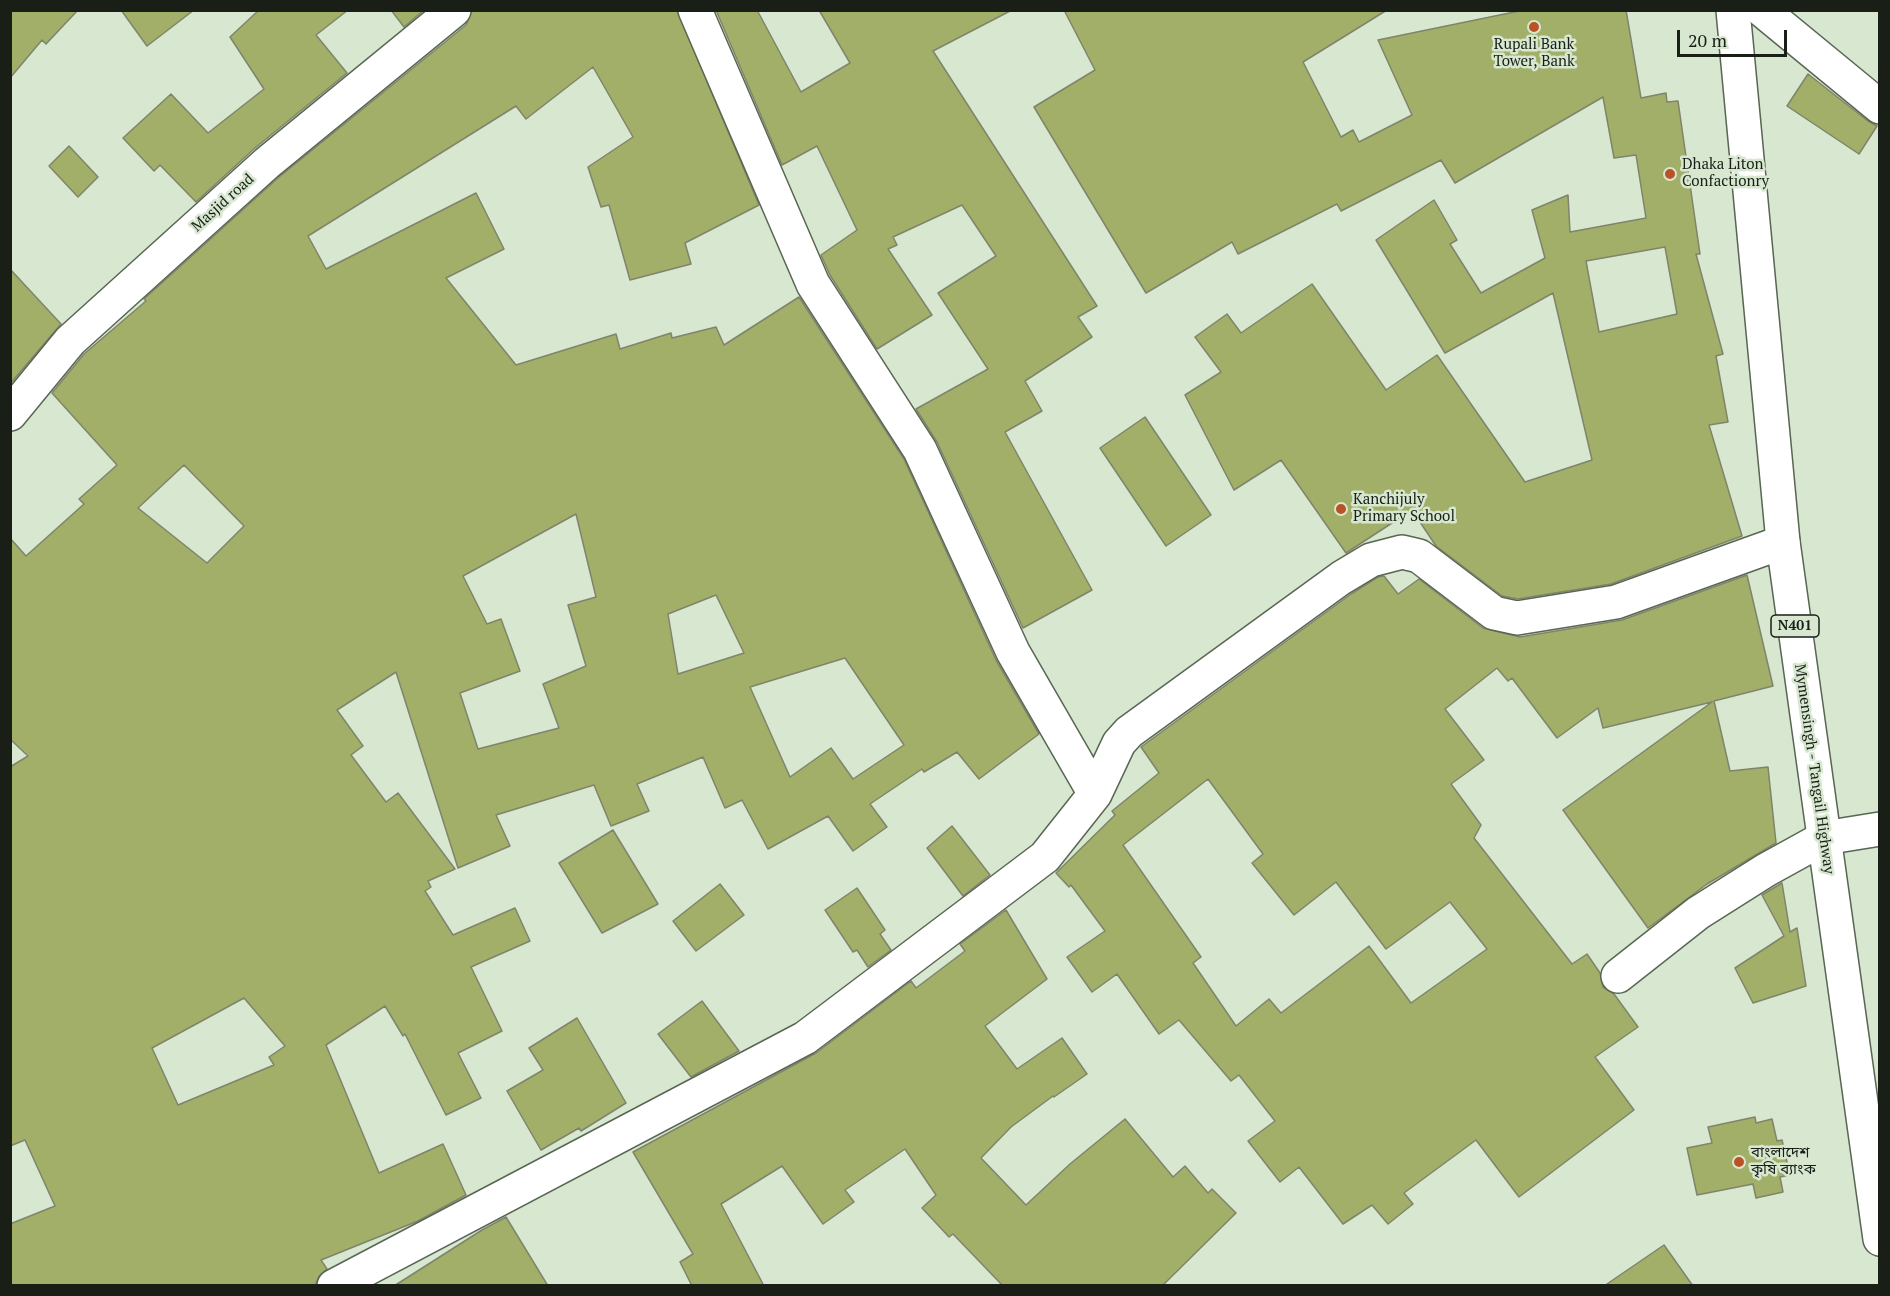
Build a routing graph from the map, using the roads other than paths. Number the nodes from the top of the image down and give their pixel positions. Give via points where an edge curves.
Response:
1 (454, 10) edge
2 (695, 10) edge
3 (1732, 10) edge
4 (1762, 10) edge
5 (1880, 107) edge
6 (10, 414) edge
7 (1783, 542) junction
8 (1095, 794) junction
9 (1880, 829) edge
10 (1824, 838) junction
11 (1618, 976) dead end
12 (1880, 1239) edge
13 (333, 1286) edge

1 - 6 main road, Masjid road via 267,163 79,333
2 - 8 main road via 813,285 920,450 1013,652
3 - 7 main road, Mymensingh - Tangail Highway / N401
4 - 5 main road
7 - 8 main road via 1616,602 1517,618 1494,613 1419,556 1402,552 1371,560 1129,732 1119,743
7 - 10 main road, Mymensingh - Tangail Highway / N401
8 - 13 main road via 1045,856 805,1038
9 - 10 main road
10 - 11 main road via 1698,913
10 - 12 main road, Mymensingh - Tangail Highway / N401

